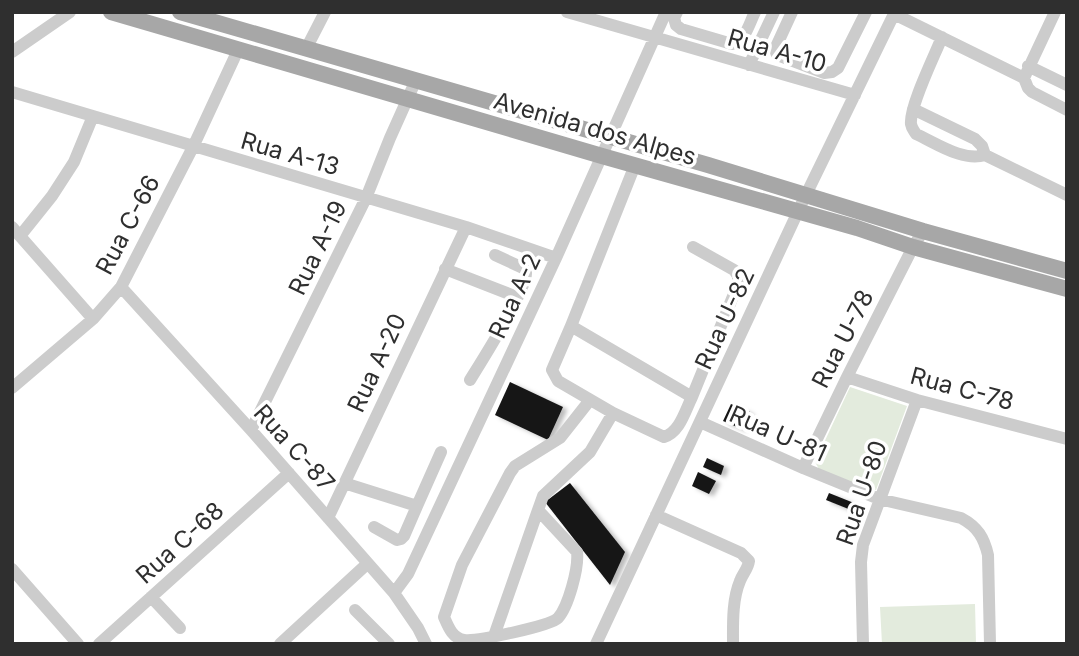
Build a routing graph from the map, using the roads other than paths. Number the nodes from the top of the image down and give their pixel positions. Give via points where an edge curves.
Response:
1 (70, 12) edge
2 (111, 12) edge
3 (180, 12) edge
4 (325, 12) edge
5 (567, 12) edge
6 (666, 12) edge
7 (677, 12) edge
8 (755, 12) edge
9 (774, 12) edge
10 (792, 12) edge
11 (866, 12) edge
12 (1055, 12) edge
13 (894, 13) edge
14 (654, 37) junction
15 (942, 37) junction
16 (238, 50) junction
17 (306, 50) junction
18 (12, 52) edge
19 (749, 65) junction
20 (1026, 72) junction
21 (416, 80) junction
22 (1067, 85) edge
23 (12, 92) edge
24 (855, 95) junction
25 (408, 99) junction
26 (913, 109) junction
27 (1067, 110) edge
28 (93, 116) junction
29 (610, 137) junction
30 (193, 147) junction
31 (985, 155) junction
32 (602, 156) junction
33 (635, 165) junction
34 (807, 195) junction
35 (1067, 195) edge
36 (366, 198) junction
37 (799, 211) junction
38 (466, 227) junction
39 (16, 231) edge
40 (923, 231) junction
41 (693, 247) dead end
42 (912, 247) junction
43 (495, 256) dead end
44 (556, 258) junction
45 (445, 269) junction
46 (1067, 271) edge
47 (121, 287) junction
48 (1067, 289) edge
49 (517, 297) junction
50 (93, 319) junction
51 (571, 326) junction
52 (847, 377) junction
53 (470, 380) dead end
54 (12, 388) edge
55 (692, 397) junction
56 (590, 400) junction
57 (917, 400) junction
58 (613, 413) junction
59 (700, 422) junction
60 (251, 430) junction
61 (1067, 439) edge
62 (441, 452) dead end
63 (803, 468) junction
64 (289, 474) junction
65 (344, 483) junction
66 (879, 499) junction
67 (417, 506) junction
68 (538, 510) junction
69 (656, 515) junction
70 (328, 518) junction
71 (374, 527) dead end
72 (367, 564) junction
73 (12, 569) edge
74 (394, 593) junction
75 (151, 597) junction
76 (355, 610) dead end
77 (180, 628) dead end
78 (494, 636) junction
79 (78, 644) edge
80 (99, 644) edge
81 (280, 644) edge
82 (389, 644) edge
83 (426, 644) edge
84 (596, 644) edge
85 (733, 644) edge
86 (863, 644) edge
87 (990, 644) edge

1 - 18 street
2 - 16 main road, Avenida dos Alpes
3 - 17 main road, Avenida dos Alpes
4 - 17 street
5 - 14 street, Rua A-10
6 - 14 street, Rua A-2
7 - 8 street via 674,18 681,29 732,44 743,37
9 - 19 street
10 - 11 street via 775,49 777,55 824,73 838,68
12 - 20 street
13 - 15 street
13 - 24 street, Rua U-82
14 - 19 street, Rua A-10
14 - 29 street, Rua A-2
15 - 20 street
15 - 26 street
16 - 25 main road, Avenida dos Alpes
16 - 30 street, Rua C-66
17 - 21 main road, Avenida dos Alpes
19 - 24 street, Rua A-10
20 - 22 street
20 - 27 street via 1032,92
21 - 25 street, Rua A-19
21 - 29 main road, Avenida dos Alpes
23 - 28 street, Rua A-13
24 - 34 street, Rua U-82
25 - 32 main road, Avenida dos Alpes
25 - 36 street, Rua A-19
26 - 31 street via 975,139
26 - 31 street via 911,122 916,134 966,157
28 - 30 street, Rua A-13
28 - 39 street via 74,162 52,196
29 - 32 street, Rua A-2
29 - 34 main road, Avenida dos Alpes
30 - 36 street, Rua A-13
30 - 47 street, Rua C-66
31 - 35 street
32 - 33 main road, Avenida dos Alpes
32 - 44 street, Rua A-2
33 - 37 main road, Avenida dos Alpes
33 - 51 street
34 - 37 street, Rua U-82
34 - 40 main road, Avenida dos Alpes
36 - 38 street, Rua A-13
36 - 60 street, Rua A-19
37 - 42 main road, Avenida dos Alpes
37 - 59 street, Rua U-82
38 - 44 street, Rua A-13
38 - 45 street, Rua A-20
39 - 50 street
40 - 42 street, Rua U-78
40 - 46 main road, Avenida dos Alpes
41 - 55 street via 734,270 738,284
42 - 48 main road, Avenida dos Alpes
42 - 52 street, Rua U-78
43 - 49 street via 526,272
44 - 74 street, Rua A-2 via 408,574
45 - 49 street
45 - 65 street, Rua A-20
47 - 50 street, Rua C-66
47 - 60 street, Rua C-87
49 - 53 street
50 - 54 street, Rua C-66
51 - 55 street
51 - 56 street via 552,370 558,381
52 - 57 street, Rua C-78
52 - 63 street, Rua U-78
55 - 58 street via 676,430 664,437
56 - 58 street
56 - 78 street via 554,443 515,466 462,565 444,617 449,629 465,640
57 - 61 street, Rua C-78
57 - 66 street, Rua U-80
58 - 68 street via 590,453 543,496
59 - 63 street, Rua U-81
59 - 69 street, Rua U-82
60 - 64 street, Rua C-87
62 - 67 street
63 - 66 street, Rua U-81
64 - 70 street, Rua C-87
64 - 75 street, Rua C-68
65 - 67 street
65 - 70 street, Rua A-20
66 - 86 street, Rua U-80 via 861,562
66 - 87 street, Rua U-81 via 961,518 978,530 988,555
67 - 71 street via 401,539
68 - 78 street
68 - 78 street via 577,552 573,585 554,621
69 - 84 street, Rua U-82
69 - 85 street via 741,553 749,561 735,604
70 - 72 street, Rua C-87
72 - 74 street, Rua C-87
72 - 81 street
73 - 79 street
74 - 83 street, Rua C-87
75 - 77 street
75 - 80 street, Rua C-68
76 - 82 street

